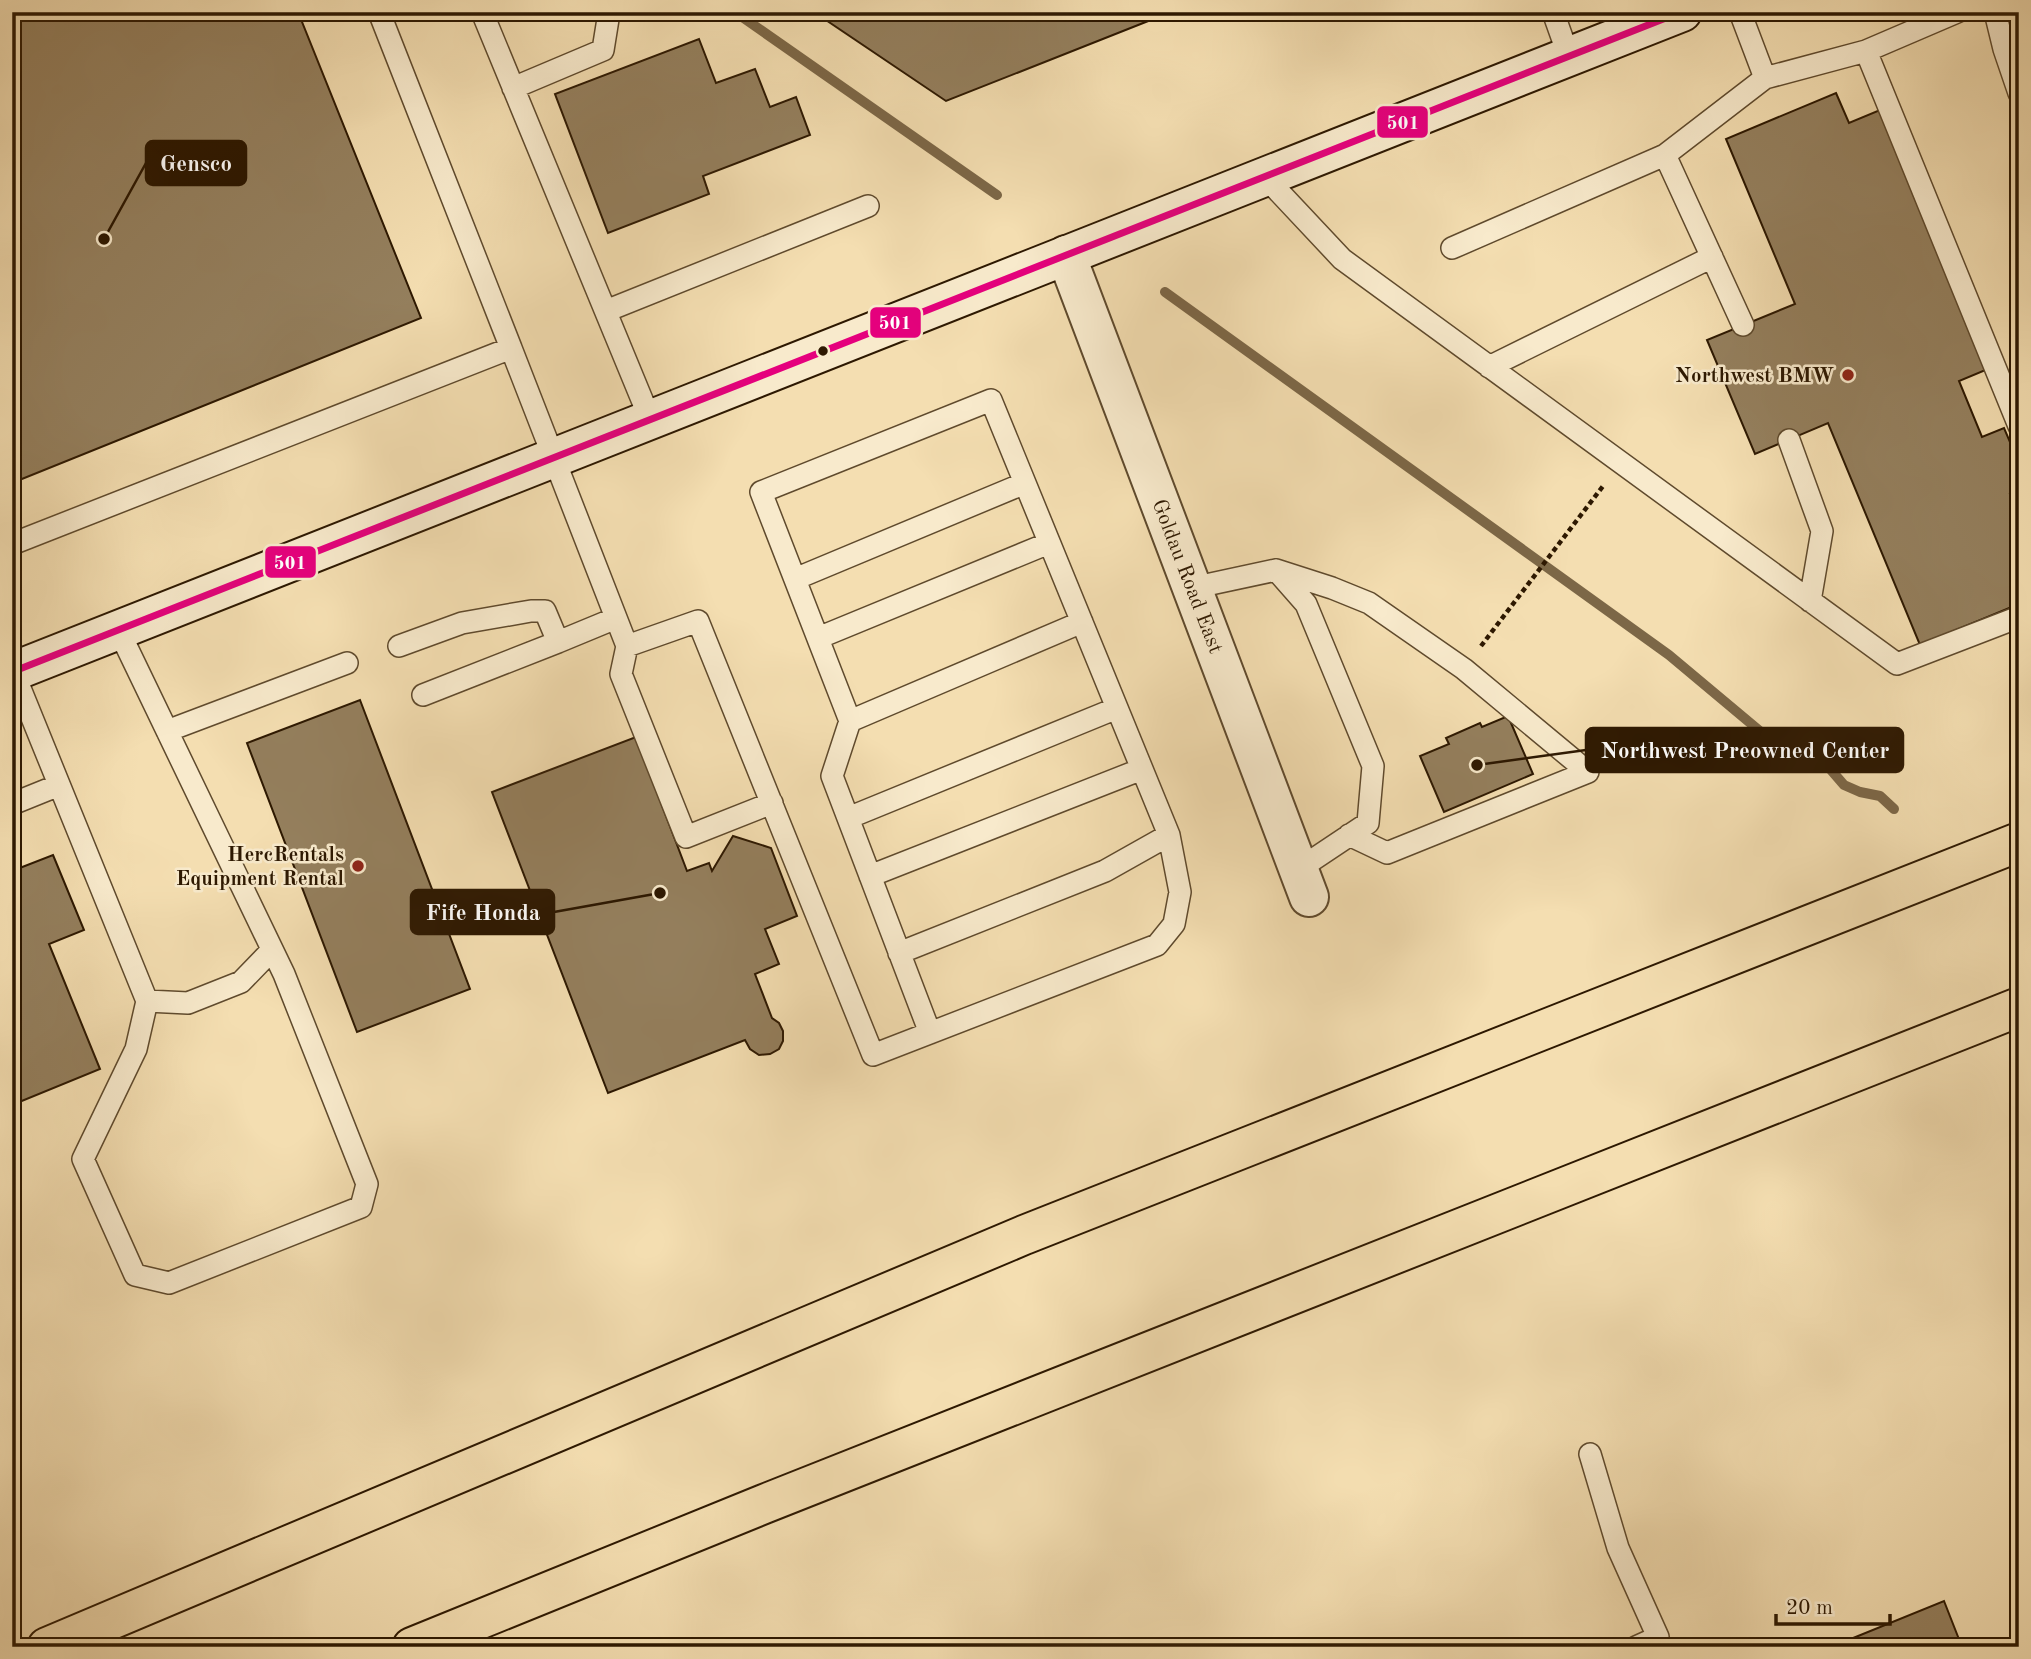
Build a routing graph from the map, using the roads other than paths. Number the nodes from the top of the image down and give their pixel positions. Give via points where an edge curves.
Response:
1 (379, 12) edge
2 (482, 12) edge
3 (604, 12) edge
4 (1553, 12) edge
5 (1682, 12) edge
6 (1740, 12) edge
7 (1957, 12) edge
8 (1996, 12) edge
9 (1928, 17) edge
10 (1866, 51) junction
11 (1569, 57) junction
12 (1765, 78) junction
13 (513, 88) junction
14 (2019, 93) edge
15 (1665, 155) junction
16 (1265, 177) junction
17 (868, 206) dead end
18 (1452, 248) dead end
19 (1066, 256) junction
20 (1712, 257) junction
21 (606, 311) junction
22 (1742, 325) dead end
23 (511, 348) junction
24 (1489, 367) junction
25 (650, 419) junction
26 (2019, 426) edge
27 (1789, 440) dead end
28 (555, 457) junction
29 (1025, 483) junction
30 (1049, 543) junction
31 (12, 544) edge
32 (1276, 570) junction
33 (795, 579) junction
34 (1192, 588) junction
35 (1810, 601) junction
36 (2019, 617) edge
37 (616, 618) junction
38 (1082, 622) junction
39 (118, 629) junction
40 (818, 638) junction
41 (558, 642) junction
42 (399, 646) dead end
43 (627, 646) junction
44 (347, 663) dead end
45 (13, 671) edge
46 (423, 695) dead end
47 (1117, 708) junction
48 (850, 721) junction
49 (167, 731) junction
50 (1142, 769) junction
51 (59, 785) junction
52 (772, 803) junction
53 (12, 804) edge
54 (848, 818) junction
55 (1169, 835) junction
56 (1349, 835) junction
57 (2019, 842) edge
58 (870, 876) junction
59 (1304, 883) joint
60 (272, 950) junction
61 (899, 953) junction
62 (147, 1001) junction
63 (2019, 1007) edge
64 (930, 1033) junction
65 (1590, 1454) dead end
66 (47, 1647) edge
67 (412, 1647) edge
68 (1636, 1647) edge

1 - 23 lane
2 - 13 lane
3 - 13 lane via 608,19 603,50
4 - 11 lane
5 - 11 main road
6 - 12 lane
7 - 9 lane
8 - 14 lane
9 - 10 lane
10 - 12 lane
10 - 26 lane
11 - 16 main road
12 - 15 lane
13 - 21 lane
15 - 18 lane
15 - 20 lane
16 - 19 main road
16 - 24 lane via 1342,259
17 - 21 lane
19 - 25 main road
19 - 34 main road, Goldau Road East
20 - 22 lane
20 - 24 lane
21 - 25 lane
23 - 28 lane
23 - 31 lane
24 - 35 lane
25 - 28 main road
27 - 35 lane via 1822,531
28 - 37 lane
28 - 39 main road
29 - 30 lane
29 - 33 lane
29 - 33 lane via 991,400 761,492
30 - 38 lane
30 - 40 lane
32 - 34 lane
32 - 56 lane via 1306,604 1373,766 1368,823
32 - 56 lane via 1369,603 1464,669 1588,772 1387,853
33 - 40 lane
34 - 59 main road, Goldau Road East
35 - 36 lane via 1897,664
37 - 41 lane
37 - 43 lane
38 - 47 lane
38 - 48 lane
39 - 45 main road
39 - 49 lane
40 - 48 lane
41 - 42 lane via 545,611 531,611 462,623
41 - 46 lane
43 - 52 lane via 698,621
43 - 52 lane via 621,674 686,837
44 - 49 lane
45 - 51 lane
47 - 50 lane
47 - 54 lane
48 - 54 lane via 832,776
49 - 60 lane
50 - 55 lane
50 - 58 lane
51 - 53 lane
51 - 62 lane
52 - 64 lane via 873,1055
54 - 58 lane
55 - 61 lane via 1105,871
55 - 64 lane via 1180,892 1174,924 1157,945
56 - 59 lane
57 - 66 highway via 1024,1235
58 - 61 lane
60 - 62 lane via 241,982 188,1003
60 - 62 lane via 367,1184 361,1207 169,1283 135,1275 83,1159 136,1049
61 - 64 lane
63 - 67 highway
65 - 68 lane via 1618,1549 1658,1637

